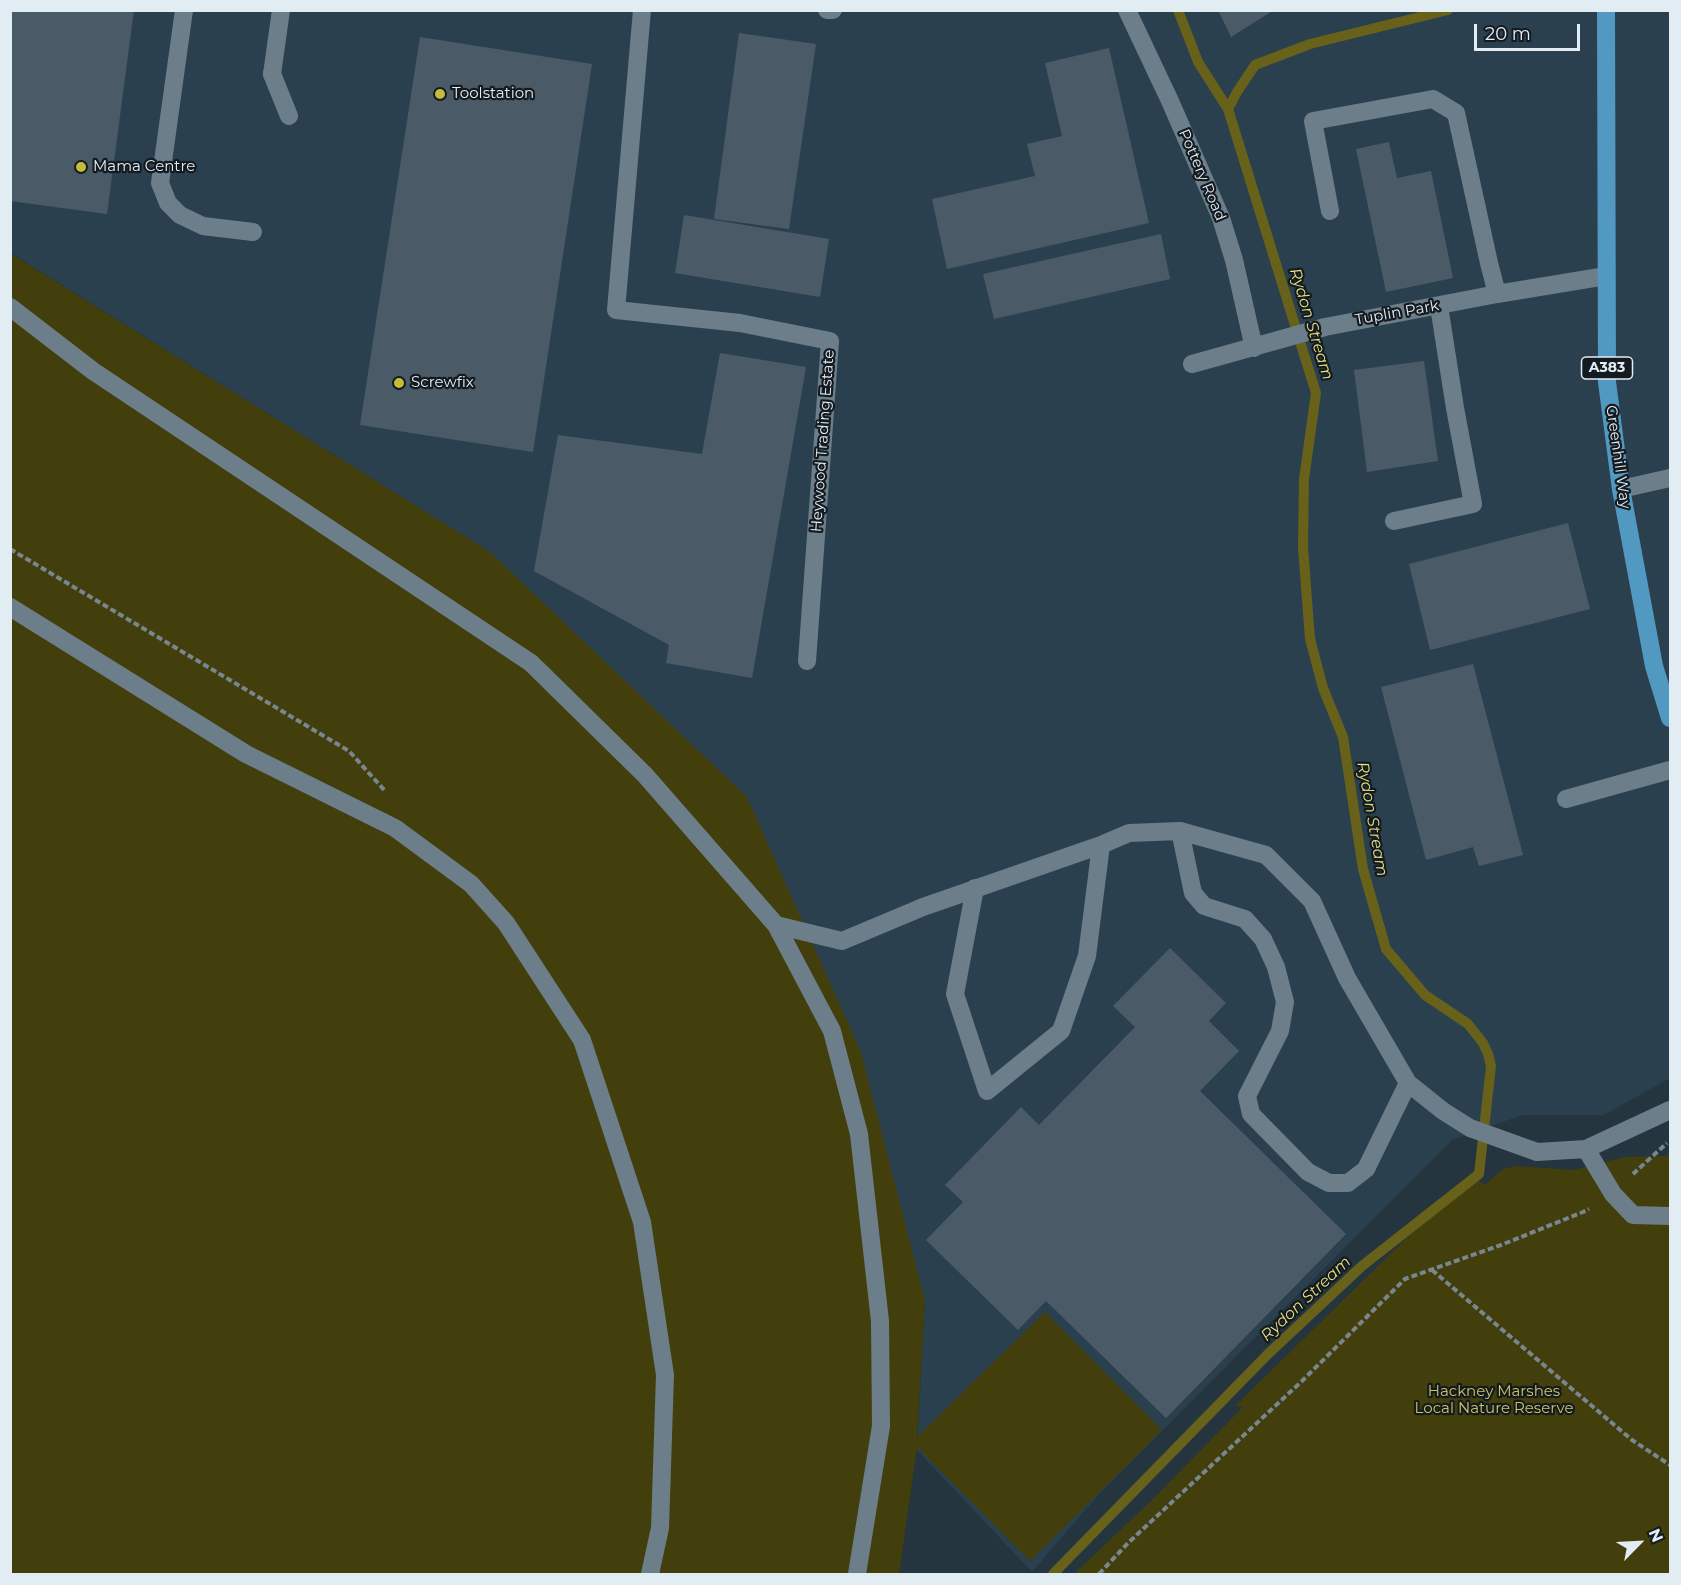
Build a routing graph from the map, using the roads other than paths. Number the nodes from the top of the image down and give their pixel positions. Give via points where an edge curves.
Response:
1 (184, 10) edge
2 (281, 10) edge
3 (642, 10) edge
4 (827, 10) edge
5 (833, 10) edge
6 (1127, 10) edge
7 (1606, 10) edge
8 (289, 116) dead end
9 (1330, 211) dead end
10 (253, 232) dead end
11 (1606, 276) junction
12 (1497, 294) junction
13 (1439, 306) junction
14 (10, 307) edge
15 (1254, 348) junction
16 (1192, 364) dead end
17 (1671, 478) edge
18 (1621, 489) junction
19 (1394, 521) dead end
20 (10, 607) edge
21 (807, 661) dead end
22 (1671, 718) edge
23 (1671, 770) edge
24 (1566, 799) dead end
25 (1180, 831) junction
26 (1101, 845) junction
27 (975, 888) junction
28 (776, 925) junction
29 (1408, 1083) junction
30 (1671, 1110) edge
31 (1586, 1149) junction
32 (1671, 1216) edge
33 (650, 1575) edge
34 (857, 1575) edge

1 - 10 street via 160,183 168,203 180,214 203,226
2 - 8 street via 272,74
3 - 21 street, Heywood Trading Estate via 616,310 740,323 830,341
4 - 5 street
6 - 15 street, Pottery Road via 1221,218
7 - 11 main road, Greenhill Way / A383
9 - 12 street via 1313,121 1433,99 1456,113
11 - 12 street, Tuplin Park
11 - 18 main road, Greenhill Way / A383 via 1607,382
12 - 13 street, Tuplin Park
13 - 15 street, Tuplin Park via 1325,327
13 - 19 street via 1473,504
14 - 28 street via 93,371 531,663 645,775
15 - 16 street, Tuplin Park
17 - 18 street
18 - 22 main road, Greenhill Way / A383 via 1654,666
20 - 33 street via 246,754 395,828 471,884 506,923 582,1040 642,1222 665,1375 660,1528
23 - 24 street
25 - 26 street via 1129,833
25 - 29 street via 1266,855 1312,901 1347,978
25 - 29 street via 1192,893 1204,906 1245,919 1263,939 1276,967 1285,1002 1280,1030 1247,1096 1251,1114 1308,1172 1329,1183 1348,1183 1366,1169
26 - 27 street
26 - 27 street via 1087,956 1061,1031 987,1091 955,994
27 - 28 street via 842,941
28 - 34 street via 832,1030 859,1134 880,1321 881,1426
29 - 31 street via 1470,1128 1537,1152
30 - 31 street
31 - 32 street via 1613,1194 1634,1215

